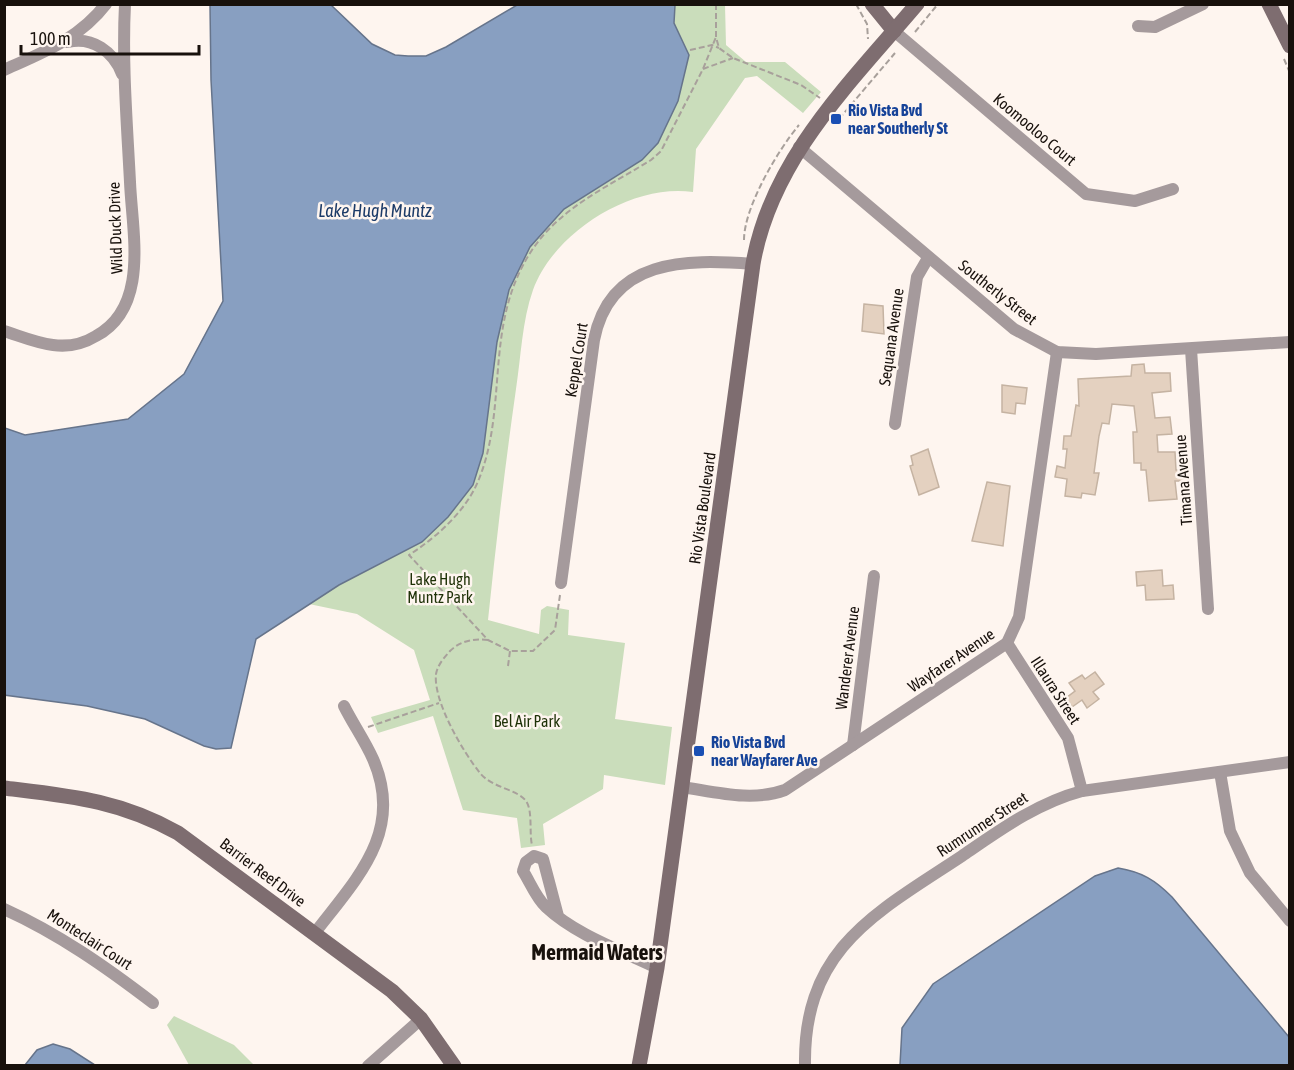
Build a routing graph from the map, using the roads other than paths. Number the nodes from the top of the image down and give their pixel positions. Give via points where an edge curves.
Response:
1 (106, 4) edge
2 (125, 4) edge
3 (872, 4) edge
4 (917, 4) edge
5 (1203, 4) edge
6 (1269, 4) edge
7 (1138, 26) dead end
8 (894, 31) junction
9 (64, 43) junction
10 (1290, 46) edge
11 (4, 70) edge
12 (125, 82) junction
13 (799, 147) junction
14 (1173, 189) dead end
15 (928, 258) junction
16 (753, 264) junction
17 (4, 331) edge
18 (1290, 342) edge
19 (1191, 349) junction
20 (1057, 352) junction
21 (895, 424) dead end
22 (874, 576) dead end
23 (561, 583) road end
24 (1208, 609) dead end
25 (1007, 644) junction
26 (344, 706) dead end
27 (853, 746) junction
28 (1290, 762) edge
29 (1220, 772) junction
30 (682, 787) junction
31 (4, 788) edge
32 (1082, 791) junction
33 (4, 909) edge
34 (558, 916) junction
35 (1290, 921) edge
36 (314, 934) junction
37 (657, 968) junction
38 (153, 1003) dead end
39 (421, 1019) junction
40 (368, 1065) edge
41 (454, 1065) edge
42 (639, 1065) edge
43 (805, 1065) edge

1 - 9 street, Wild Duck Drive via 87,26
2 - 12 street, Wild Duck Drive
3 - 8 street
4 - 8 street, Rio Vista Boulevard
5 - 7 street via 1155,27
6 - 10 street
8 - 13 street, Rio Vista Boulevard
8 - 14 street, Koomooloo Court via 1086,194 1135,201
9 - 11 street, Wild Duck Drive
9 - 12 street, Wild Duck Drive via 85,41 105,49 119,64
12 - 17 street, Wild Duck Drive via 134,266 127,304 107,329 76,344 51,345
13 - 15 street, Southerly Street
13 - 16 street, Rio Vista Boulevard via 768,206
15 - 20 street, Southerly Street via 1014,329
15 - 21 street, Sequana Avenue via 917,277
16 - 23 street, Keppel Court via 655,267 630,280 609,300 594,340
16 - 30 street, Rio Vista Boulevard
18 - 19 street, Southerly Street
19 - 20 street, Southerly Street
19 - 24 street, Timana Avenue
20 - 25 street, Wayfarer Avenue via 1019,617
22 - 27 street, Wanderer Avenue
25 - 27 street, Wayfarer Avenue
25 - 32 street, Illaura Street via 1068,738
26 - 36 street via 373,760 384,799 382,829 369,861
27 - 30 street, Wayfarer Avenue via 800,782 772,795
28 - 29 street, Rumrunner Street
29 - 32 street, Rumrunner Street
29 - 35 street via 1230,831 1250,873
30 - 37 street, Rio Vista Boulevard
31 - 36 street, Barrier Reef Drive via 94,800 143,815 196,845
32 - 43 street, Rumrunner Street via 1055,798 1018,819 868,919 824,974 810,1009
33 - 38 street, Monteclair Court via 38,924 97,960
34 - 34 street via 544,906 523,871 534,856 543,859
34 - 37 street
36 - 39 street, Barrier Reef Drive via 392,991
37 - 42 street, Rio Vista Boulevard
39 - 40 street
39 - 41 street, Barrier Reef Drive

